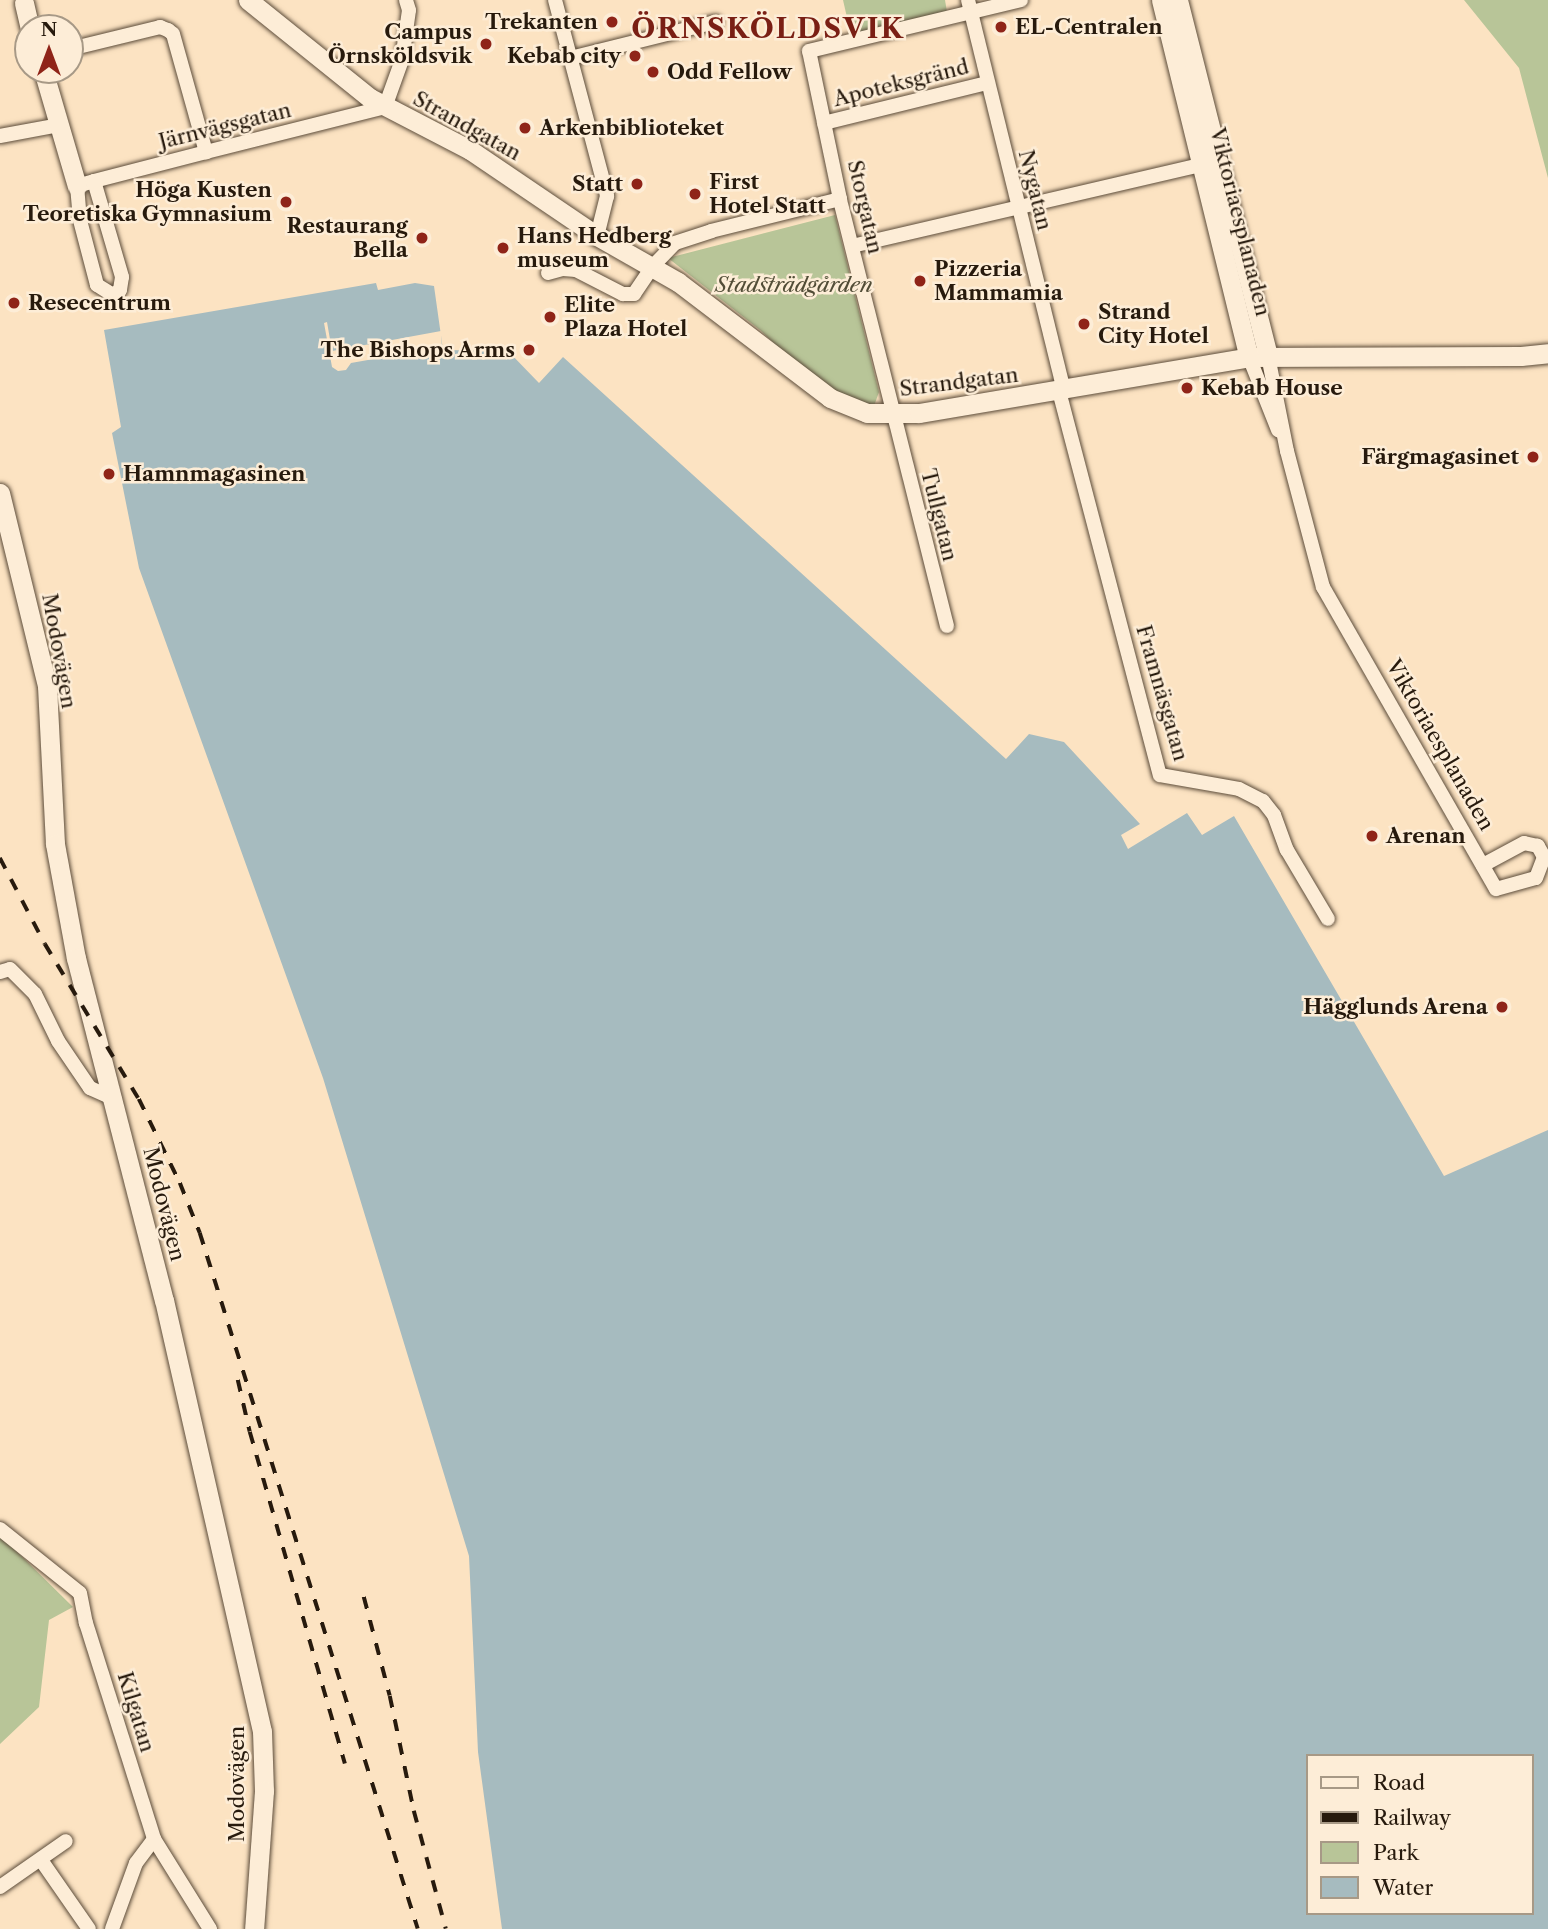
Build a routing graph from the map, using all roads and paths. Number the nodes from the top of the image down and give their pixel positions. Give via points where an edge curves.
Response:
1 (248, 0) edge
2 (406, 0) edge
3 (555, 0) edge
4 (1021, 0) edge
5 (1161, 0) edge
6 (1178, 0) edge
7 (973, 4) edge
8 (716, 22) dead end
9 (84, 46) edge
10 (570, 58) junction
11 (988, 83) junction
12 (47, 84) edge
13 (385, 107) junction
14 (824, 123) junction
15 (60, 125) junction
16 (0, 136) edge
17 (206, 152) junction
18 (1209, 163) junction
19 (85, 184) junction
20 (840, 199) junction
21 (1017, 209) junction
22 (597, 236) junction
23 (852, 246) junction
24 (652, 267) junction
25 (548, 273) dead end
26 (1548, 353) edge
27 (1259, 356) junction
28 (1061, 390) junction
29 (891, 406) junction
30 (0, 493) edge
31 (947, 626) dead end
32 (1483, 865) dead end
33 (1328, 919) dead end
34 (0, 972) edge
35 (115, 1099) junction
36 (0, 1529) edge
37 (154, 1839) junction
38 (66, 1841) dead end
39 (41, 1860) junction
40 (0, 1887) edge
41 (89, 1929) edge
42 (112, 1929) edge
43 (210, 1929) edge
44 (254, 1929) edge

1 - 13 main road, Strandgatan
2 - 13 street via 409,10 402,60
3 - 10 street
4 - 7 street
5 - 18 main road, Viktoriaesplanaden
6 - 18 main road, Viktoriaesplanaden
7 - 11 street, Nygatan
7 - 14 street, Storgatan via 808,51
8 - 10 street
9 - 17 street via 160,27 173,34
10 - 22 street via 607,196
11 - 14 street, Apoteksgränd
11 - 21 street, Nygatan
12 - 15 main road
13 - 17 street, Järnvägsgatan
13 - 22 main road, Strandgatan via 470,150
14 - 20 street, Storgatan
15 - 16 street
15 - 19 main road
17 - 19 street, Järnvägsgatan
18 - 21 street
18 - 27 main road, Viktoriaesplanaden
19 - 19 street via 80,220 97,285 113,295 120,290 122,277
20 - 23 street, Storgatan
20 - 24 street via 674,243
21 - 23 street
21 - 28 street, Nygatan
22 - 24 main road, Strandgatan
23 - 29 street, Storgatan
24 - 25 street via 638,291 629,295 576,270
24 - 29 main road, Strandgatan via 710,305 830,398 867,414
26 - 27 main road, Strandgatan
27 - 28 main road, Strandgatan
27 - 32 street, Viktoriaesplanaden via 1323,587
28 - 29 main road, Strandgatan via 919,414
28 - 33 street, Framnäsgatan via 1160,775 1239,789 1263,801
29 - 31 street, Tullgatan
30 - 35 main road, Modovägen via 47,686 55,844 74,945
34 - 35 street via 10,969 36,994 58,1041 90,1088
35 - 44 main road, Modovägen via 262,1731 264,1791
36 - 37 street, Kilgatan via 80,1593
37 - 42 street via 136,1863
37 - 43 street, Kilgatan
38 - 39 street
39 - 40 street
39 - 41 street

